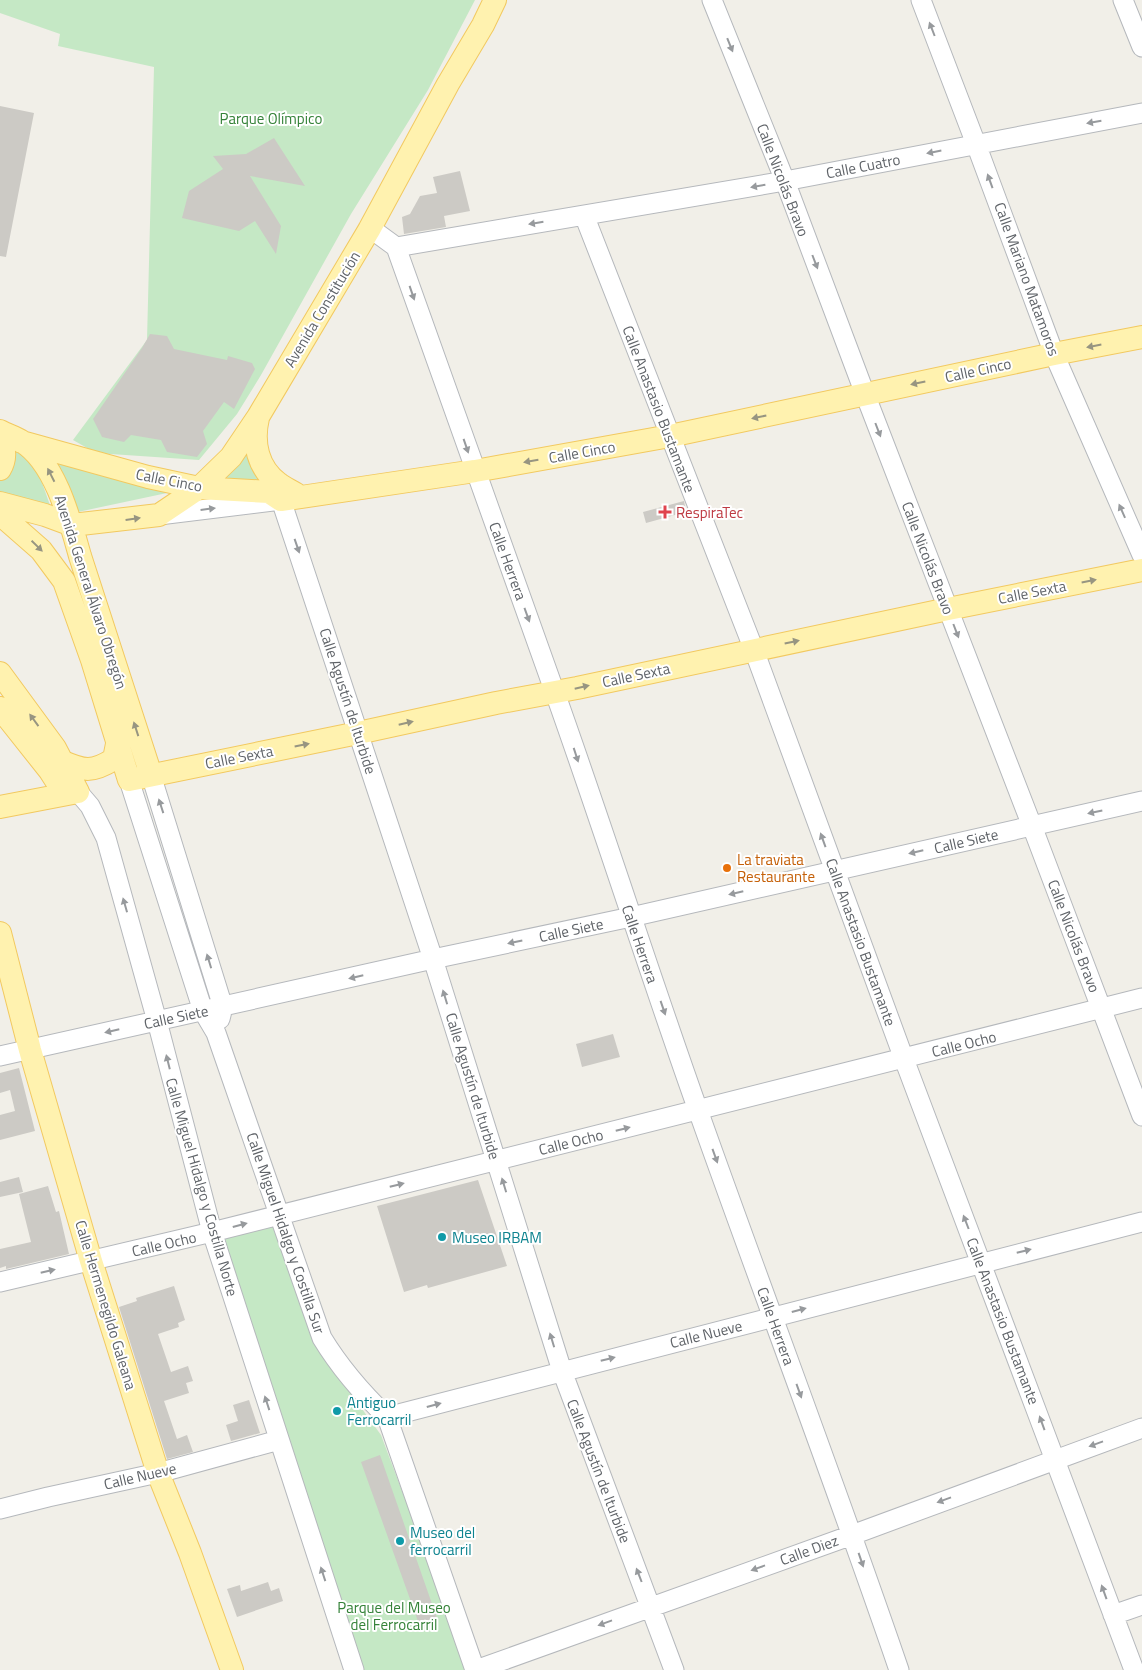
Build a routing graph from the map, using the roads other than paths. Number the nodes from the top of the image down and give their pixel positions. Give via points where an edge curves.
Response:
1 (495, 0) edge
2 (712, 0) edge
3 (921, 0) edge
4 (1124, 0) edge
5 (1142, 47) edge
6 (1142, 113) edge
7 (976, 144) junction
8 (785, 181) junction
9 (584, 215) junction
10 (370, 228) junction
11 (396, 247) junction
12 (1142, 337) edge
13 (1054, 354) junction
14 (864, 394) junction
15 (258, 417) junction
16 (0, 432) edge
17 (670, 436) junction
18 (0, 438) edge
19 (22, 442) junction
20 (0, 469) edge
21 (475, 471) junction
22 (200, 488) junction
23 (286, 493) junction
24 (0, 503) edge
25 (0, 514) edge
26 (160, 515) junction
27 (83, 525) junction
28 (1142, 555) edge
29 (1142, 570) edge
30 (948, 609) junction
31 (754, 650) junction
32 (102, 658) junction
33 (0, 673) edge
34 (555, 692) junction
35 (0, 708) edge
36 (358, 733) junction
37 (117, 744) junction
38 (61, 761) junction
39 (140, 777) junction
40 (69, 793) junction
41 (1142, 801) edge
42 (0, 807) edge
43 (1032, 826) junction
44 (835, 871) junction
45 (194, 913) junction
46 (631, 917) junction
47 (175, 920) junction
48 (0, 933) edge
49 (433, 959) junction
50 (1142, 998) edge
51 (223, 1007) junction
52 (1101, 1009) junction
53 (203, 1011) junction
54 (157, 1021) junction
55 (216, 1033) junction
56 (30, 1050) junction
57 (0, 1056) edge
58 (904, 1059) junction
59 (698, 1110) junction
60 (1142, 1116) edge
61 (496, 1161) junction
62 (280, 1214) junction
63 (1142, 1222) edge
64 (212, 1232) junction
65 (91, 1261) junction
66 (982, 1262) junction
67 (0, 1282) edge
68 (772, 1317) junction
69 (562, 1371) junction
70 (387, 1417) junction
71 (1142, 1428) edge
72 (279, 1440) junction
73 (1055, 1459) junction
74 (158, 1473) junction
75 (0, 1509) edge
76 (852, 1535) junction
77 (1142, 1605) edge
78 (651, 1607) junction
79 (1113, 1615) junction
80 (232, 1670) edge
81 (354, 1670) edge
82 (475, 1670) edge
83 (674, 1670) edge
84 (899, 1670) edge
85 (1134, 1670) edge

1 - 10 main road, Avenida Constitución
2 -> 8 street, Calle Nicolás Bravo
7 -> 3 street, Calle Mariano Matamoros
4 - 5 street
6 -> 7 street, Calle Cuatro
7 -> 8 street, Calle Cuatro
13 -> 7 street, Calle Mariano Matamoros
8 -> 9 street, Calle Cuatro
8 -> 14 street, Calle Nicolás Bravo
9 -> 11 street, Calle Cuatro
9 - 17 street, Calle Anastasio Bustamante
10 - 11 street
10 - 15 main road, Avenida Constitución
11 -> 21 street, Calle Herrera
12 -> 13 main road, Calle Cinco
13 -> 14 main road, Calle Cinco
28 -> 13 street, Calle Mariano Matamoros
14 -> 17 main road, Calle Cinco
14 -> 30 street, Calle Nicolás Bravo
15 - 22 main road, Avenida Constitución via 231,457
15 - 23 main road via 255,440 261,464
16 - 19 main road, Avenida General Álvaro Obregón
17 -> 21 main road, Calle Cinco
17 - 31 street, Calle Anastasio Bustamante
18 - 20 main road via 4,455
19 - 22 main road, Calle Cinco via 134,474
27 -> 19 main road, Avenida General Álvaro Obregón via 50,471
21 - 23 main road, Calle Cinco
21 -> 34 street, Calle Herrera
22 - 23 main road, Calle Cinco
22 - 26 main road, Avenida Constitución
26 -> 23 street
23 -> 36 street, Calle Agustín de Iturbide
24 - 27 main road
25 -> 32 main road, Avenida General Álvaro Obregón via 41,550 64,581
27 -> 26 main road, Avenida Constitución
27 - 32 main road, Avenida General Álvaro Obregón via 80,556
30 -> 29 main road, Calle Sexta
31 -> 30 main road, Calle Sexta
30 -> 43 street, Calle Nicolás Bravo
34 -> 31 main road, Calle Sexta
44 -> 31 street, Calle Anastasio Bustamante
32 - 37 main road, Avenida General Álvaro Obregón
39 -> 32 main road, Avenida General Álvaro Obregón
38 -> 33 main road
36 -> 34 main road, Calle Sexta
34 -> 46 street, Calle Herrera
35 - 40 main road
39 -> 36 main road, Calle Sexta
36 - 49 street, Calle Agustín de Iturbide
37 - 38 main road via 114,759 94,770 77,768
37 - 39 main road, Avenida General Álvaro Obregón
38 - 40 main road
45 -> 39 street
39 - 47 street, Calle Miguel Hidalgo y Costilla Sur
40 - 42 main road
54 -> 40 street, Calle Miguel Hidalgo y Costilla Norte via 106,838 90,806
41 -> 43 street, Calle Siete
43 -> 44 street, Calle Siete
43 - 52 street, Calle Nicolás Bravo
44 -> 46 street, Calle Siete
44 - 58 street, Calle Anastasio Bustamante
45 - 47 street
51 -> 45 street
46 -> 49 street, Calle Siete
46 -> 59 street, Calle Herrera
47 - 53 street, Calle Miguel Hidalgo y Costilla Sur
48 - 56 main road, Calle Hermenegildo Galeana
49 -> 51 street, Calle Siete
61 -> 49 street, Calle Agustín de Iturbide
50 - 52 street, Calle Ocho
51 - 53 street, Calle Siete
51 - 55 street
52 - 58 street, Calle Ocho
52 - 60 street, Calle Nicolás Bravo
53 - 54 street, Calle Siete
53 - 55 street, Calle Miguel Hidalgo y Costilla Sur
54 -> 56 street, Calle Siete
64 -> 54 street, Calle Miguel Hidalgo y Costilla Norte
55 - 62 street, Calle Miguel Hidalgo y Costilla Sur
56 - 57 street, Calle Siete
56 - 65 main road, Calle Hermenegildo Galeana
58 - 59 street, Calle Ocho
66 -> 58 street, Calle Anastasio Bustamante
61 -> 59 street, Calle Ocho
59 -> 68 street, Calle Herrera
62 -> 61 street, Calle Ocho
69 -> 61 street, Calle Agustín de Iturbide
64 -> 62 street, Calle Ocho
62 - 70 street, Calle Miguel Hidalgo y Costilla Sur via 322,1338 371,1402
66 -> 63 street, Calle Nueve
64 - 65 street, Calle Ocho
72 -> 64 street, Calle Miguel Hidalgo y Costilla Norte
67 -> 65 street, Calle Ocho
65 - 74 main road, Calle Hermenegildo Galeana
68 -> 66 street, Calle Nueve
73 -> 66 street, Calle Anastasio Bustamante
69 -> 68 street, Calle Nueve
68 -> 76 street, Calle Herrera
70 -> 69 street, Calle Nueve
78 -> 69 street, Calle Agustín de Iturbide
70 - 82 street, Calle Miguel Hidalgo y Costilla Sur
71 -> 73 street, Calle Diez
72 - 74 street, Calle Nueve
81 -> 72 street, Calle Miguel Hidalgo y Costilla Norte
73 -> 76 street, Calle Diez
79 -> 73 street, Calle Anastasio Bustamante
74 - 75 street, Calle Nueve
74 - 80 main road, Calle Hermenegildo Galeana
76 -> 78 street, Calle Diez
76 -> 84 street, Calle Herrera
77 - 79 street
78 -> 82 street, Calle Diez
78 - 83 street, Calle Agustín de Iturbide
79 - 85 street, Calle Anastasio Bustamante

